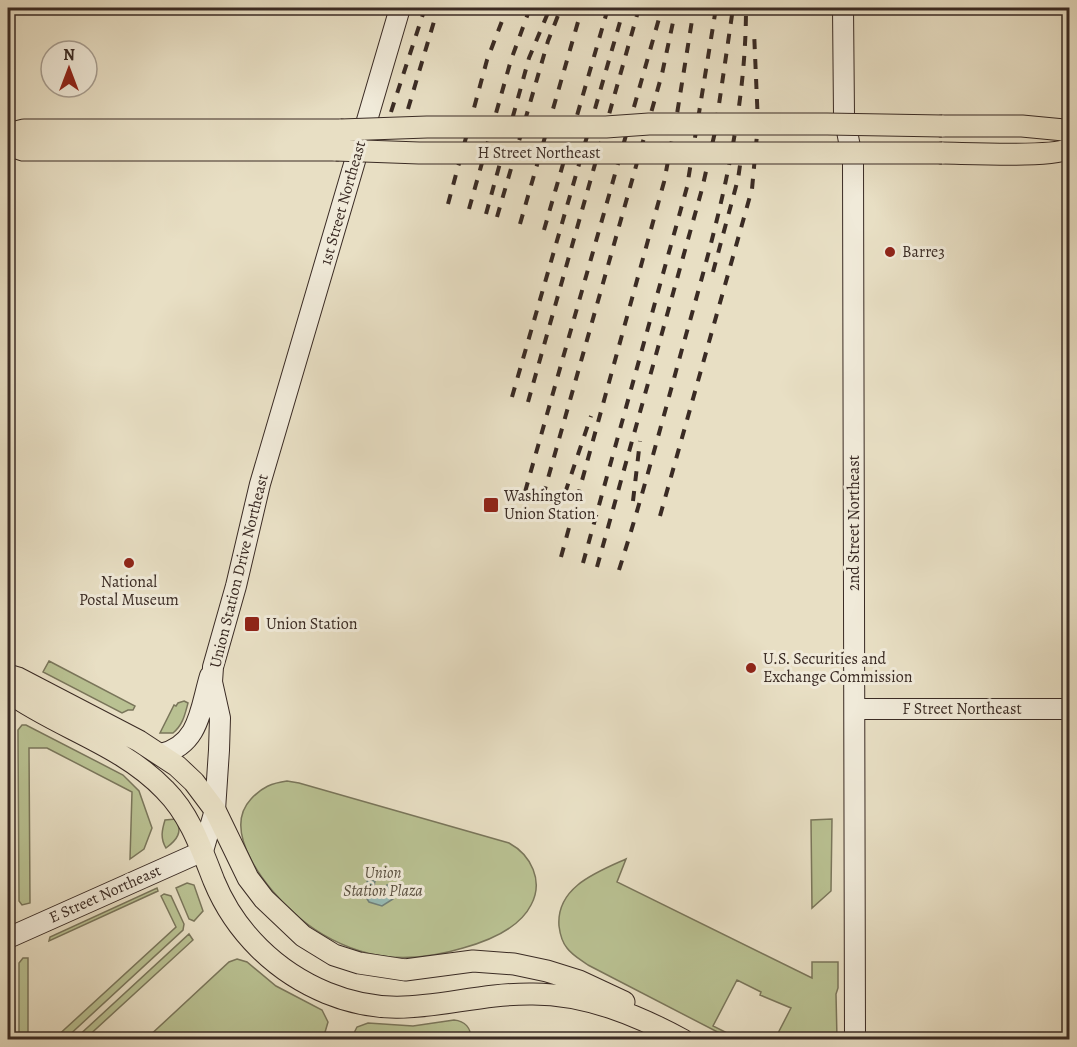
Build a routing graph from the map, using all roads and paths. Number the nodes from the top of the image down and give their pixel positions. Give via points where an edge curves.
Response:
1 (400, 8) edge
2 (843, 8) edge
3 (1070, 133) edge
4 (8, 134) edge
5 (338, 140) junction
6 (8, 145) edge
7 (1070, 148) edge
8 (286, 399) joint
9 (213, 667) junction
10 (8, 675) edge
11 (8, 692) edge
12 (855, 709) junction
13 (1070, 709) edge
14 (161, 754) junction
15 (215, 810) junction
16 (203, 851) junction
17 (248, 878) junction
18 (8, 938) edge
19 (652, 1023) junction
20 (683, 1040) edge
21 (855, 1040) edge

1 - 8 street, 1st Street Northeast
2 - 12 street, 2nd Street Northeast via 844,115 853,164
3 - 5 main road, H Street Northeast, bridge via 1022,126 649,124 427,127
4 - 5 main road, H Street Northeast via 24,130
5 - 6 main road, H Street Northeast via 23,150
5 - 7 main road, H Street Northeast, bridge via 419,153 1028,153 1064,152
8 - 9 street, Union Station Drive Northeast
9 - 14 street via 190,737 178,748
9 - 15 street, Union Station Drive Northeast via 212,682 220,718
10 - 14 main road
11 - 16 main road via 145,770 175,800
12 - 13 street, F Street Northeast
12 - 21 street, 2nd Street Northeast
14 - 15 main road via 186,773
15 - 16 street, Union Station Drive Northeast
15 - 17 main road
16 - 17 main road
16 - 18 street, E Street Northeast
16 - 19 main road via 219,893 245,935 307,984 348,1001 380,1007 428,1006 487,997 565,996
17 - 19 main road via 293,928 341,957 375,967 405,969 463,962 514,964 596,988 623,1001
19 - 20 main road

